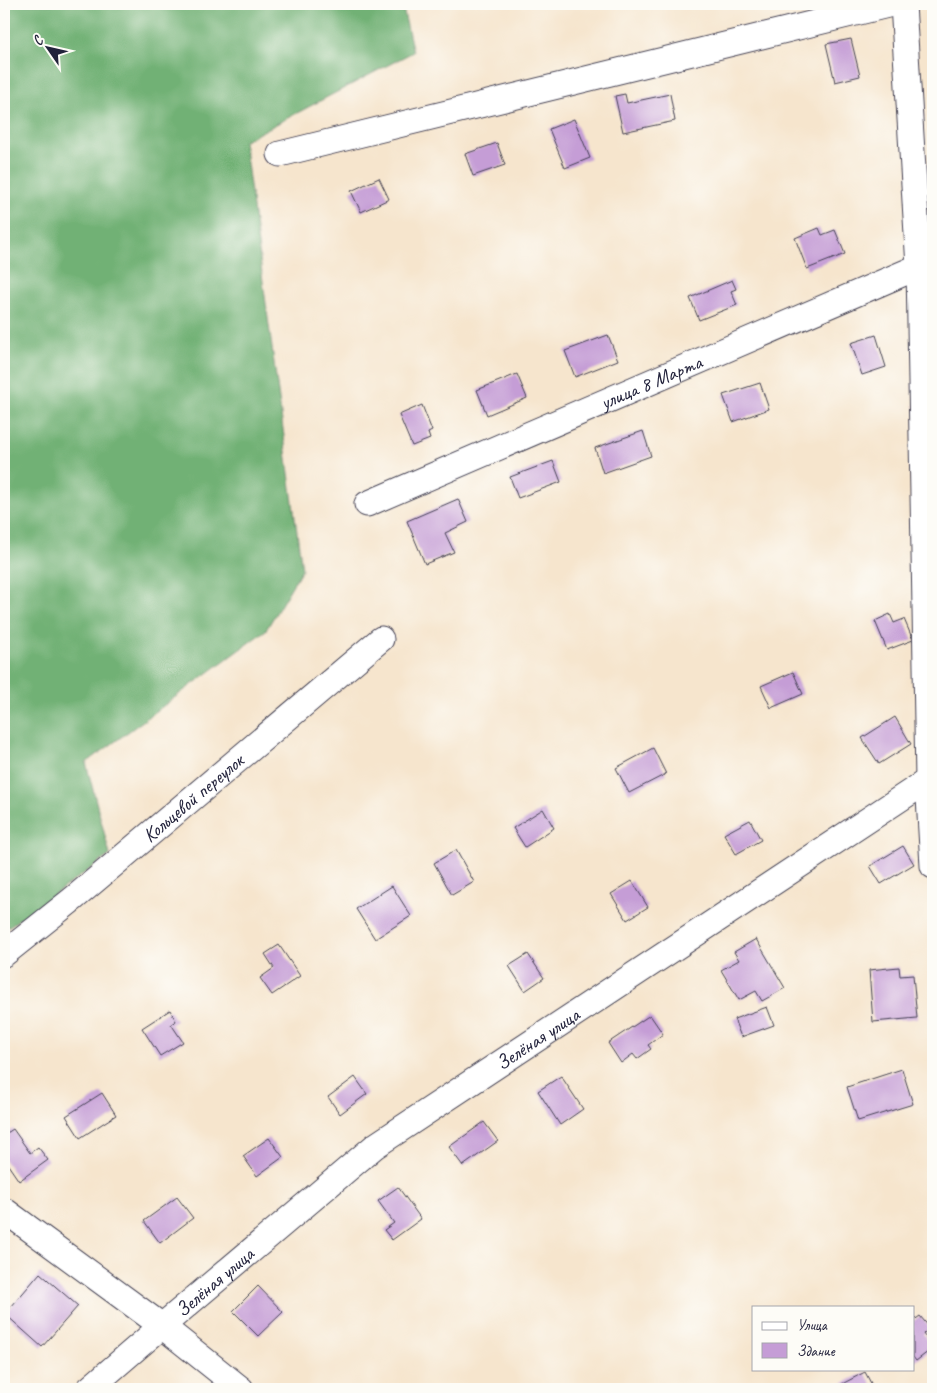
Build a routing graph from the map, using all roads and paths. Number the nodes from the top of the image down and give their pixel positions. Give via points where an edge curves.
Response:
1 (892, 4) edge
2 (903, 4) edge
3 (280, 154) dead end
4 (926, 264) edge
5 (367, 504) dead end
6 (381, 639) dead end
7 (931, 779) edge
8 (933, 866) edge
9 (4, 954) edge
10 (4, 1210) edge
11 (162, 1326) junction
12 (89, 1389) edge
13 (241, 1389) edge

1 - 3 street
2 - 4 street
4 - 5 street, улица 8 Марта
4 - 7 street
6 - 9 street, Кольцевой переулок
7 - 8 street
7 - 11 street, Зелёная улица via 375,1146
10 - 11 street
11 - 12 street, Зелёная улица
11 - 13 street

